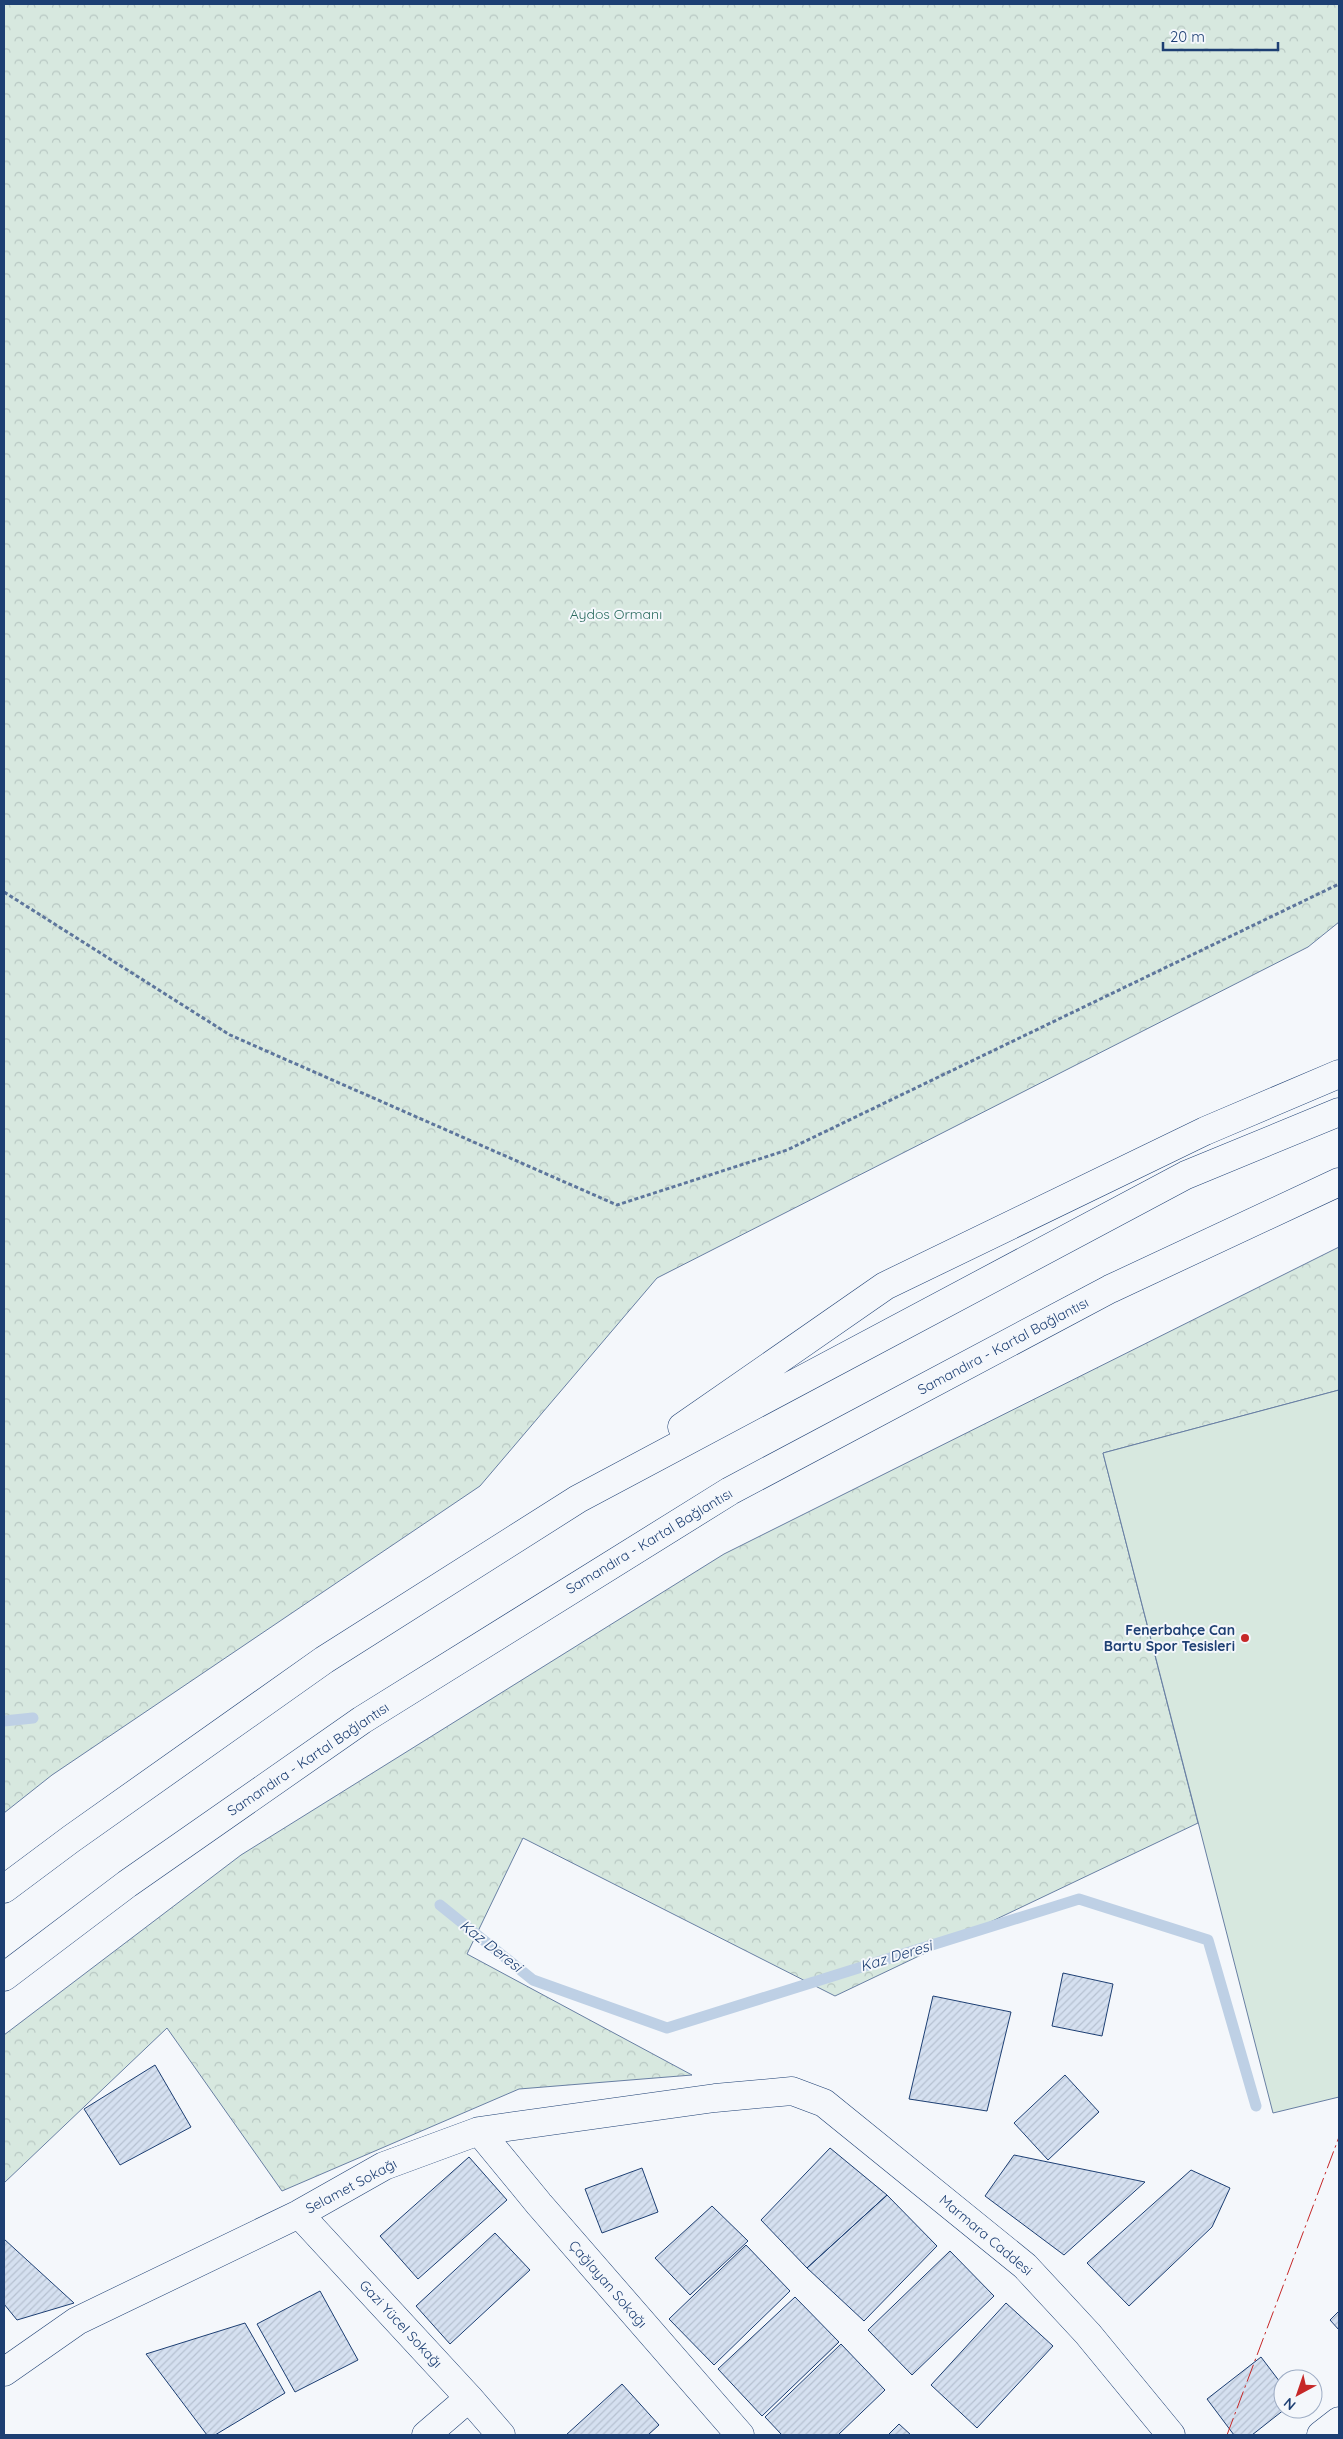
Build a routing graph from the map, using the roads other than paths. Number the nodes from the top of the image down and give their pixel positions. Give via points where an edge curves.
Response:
1 (1339, 1074) edge
2 (1339, 1112) edge
3 (1339, 1182) edge
4 (578, 1499) junction
5 (4, 1889) edge
6 (4, 1977) edge
7 (792, 2092) joint
8 (480, 2131) junction
9 (299, 2214) junction
10 (4, 2372) edge
11 (469, 2398) junction
12 (1339, 2421) edge
13 (426, 2435) edge
14 (501, 2435) edge
15 (740, 2435) edge
16 (1171, 2435) edge
17 (1321, 2435) edge

1 - 4 main road via 1205,1131 885,1286
2 - 4 main road via 1186,1175
3 - 6 main road, Samandıra - Kartal Bağlantısı via 1110,1289 730,1491 362,1720 127,1884
4 - 5 main road via 324,1660
7 - 8 main road, Selamet Sokağı via 715,2098
7 - 16 main road, Marmara Caddesi via 824,2103 1025,2266 1088,2334
8 - 9 main road, Selamet Sokağı via 384,2166
8 - 15 main road, Çağlayan Sokağı via 538,2204
9 - 10 main road, Selamet Sokağı via 77,2321
9 - 11 main road, Gazi Yücel Sokağı
11 - 13 main road
11 - 14 main road, Gazi Yücel Sokağı
12 - 17 main road

